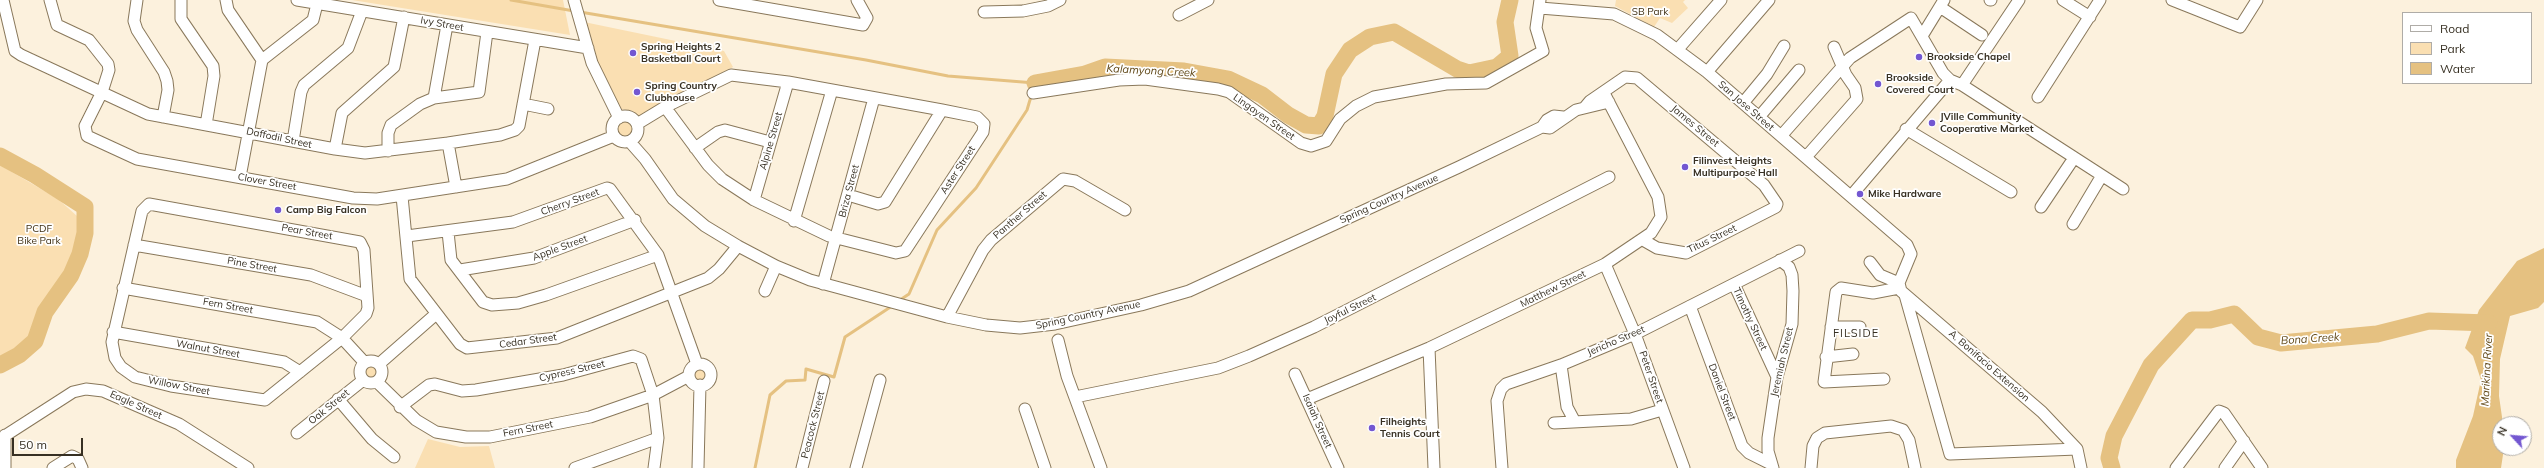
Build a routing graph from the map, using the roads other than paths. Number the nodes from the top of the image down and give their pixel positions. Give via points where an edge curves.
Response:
1 (3, 0) edge
2 (50, 0) edge
3 (137, 0) edge
4 (181, 0) edge
5 (226, 0) edge
6 (297, 0) edge
7 (574, 0) edge
8 (720, 0) edge
9 (857, 0) edge
10 (1060, 0) edge
11 (1208, 0) edge
12 (1721, 0) edge
13 (1769, 0) edge
14 (2019, 0) edge
15 (2063, 0) edge
16 (2100, 0) edge
17 (2172, 0) edge
18 (2257, 0) edge
19 (747, 3) edge
20 (317, 4) junction
21 (1540, 4) edge
22 (1942, 4) edge
23 (362, 11) junction
24 (984, 12) dead end
25 (1179, 14) dead end
26 (404, 17) junction
27 (2090, 17) junction
28 (447, 25) junction
29 (488, 32) junction
30 (1982, 35) dead end
31 (1922, 36) junction
32 (535, 40) junction
33 (1784, 46) dead end
34 (1834, 47) dead end
35 (588, 48) junction
36 (1678, 49) junction
37 (262, 60) junction
38 (1842, 66) junction
39 (1799, 70) dead end
40 (1707, 72) junction
41 (1950, 80) junction
42 (788, 82) junction
43 (1962, 85) junction
44 (832, 90) junction
45 (102, 92) junction
46 (1034, 93) dead end
47 (1607, 97) junction
48 (2038, 97) dead end
49 (434, 98) junction
50 (874, 98) junction
51 (1743, 103) junction
52 (523, 104) junction
53 (665, 107) junction
54 (548, 109) dead end
55 (942, 110) junction
56 (163, 117) junction
57 (1759, 117) junction
58 (619, 118) junction
59 (637, 124) junction
60 (206, 125) junction
61 (1906, 129) junction
62 (249, 132) junction
63 (614, 136) junction
64 (1781, 136) junction
65 (293, 141) junction
66 (630, 142) junction
67 (770, 142) junction
68 (448, 143) junction
69 (695, 148) junction
70 (335, 149) junction
71 (388, 151) junction
72 (1806, 157) junction
73 (2074, 158) junction
74 (240, 177) junction
75 (1609, 177) dead end
76 (2101, 177) junction
77 (456, 187) junction
78 (2123, 189) dead end
79 (2011, 192) dead end
80 (848, 195) junction
81 (402, 196) junction
82 (1851, 196) junction
83 (754, 200) junction
84 (149, 204) joint
85 (1777, 204) joint
86 (2041, 207) dead end
87 (1125, 210) dead end
88 (635, 220) junction
89 (794, 221) junction
90 (2073, 224) dead end
91 (448, 232) junction
92 (407, 236) junction
93 (836, 239) junction
94 (1643, 240) junction
95 (134, 244) junction
96 (738, 246) junction
97 (1799, 251) dead end
98 (658, 255) junction
99 (1780, 260) junction
100 (1870, 262) dead end
101 (1605, 264) junction
102 (776, 266) junction
103 (460, 270) junction
104 (823, 284) junction
105 (1734, 284) junction
106 (123, 288) junction
107 (1901, 289) junction
108 (765, 291) dead end
109 (672, 293) junction
110 (367, 296) junction
111 (1690, 306) junction
112 (436, 314) junction
113 (947, 317) junction
114 (1831, 327) junction
115 (1860, 327) dead end
116 (113, 332) junction
117 (1636, 334) junction
118 (342, 338) junction
119 (1058, 340) dead end
120 (1430, 348) junction
121 (1853, 354) dead end
122 (1826, 356) junction
123 (365, 362) junction
124 (379, 364) junction
125 (697, 364) junction
126 (1561, 365) junction
127 (300, 372) junction
128 (1296, 374) dead end
129 (689, 376) junction
130 (1777, 377) junction
131 (1884, 379) dead end
132 (362, 380) junction
133 (880, 380) dead end
134 (824, 381) dead end
135 (377, 382) junction
136 (700, 386) junction
137 (653, 395) junction
138 (1074, 397) junction
139 (338, 399) junction
140 (1308, 399) junction
141 (400, 407) junction
142 (1024, 409) dead end
143 (1662, 410) junction
144 (1575, 422) junction
145 (1554, 423) dead end
146 (297, 433) dead end
147 (2, 437) edge
148 (658, 438) junction
149 (2244, 442) junction
150 (2077, 449) junction
151 (394, 457) dead end
152 (1772, 466) edge
153 (242, 467) edge
154 (6, 468) edge
155 (53, 468) edge
156 (82, 468) edge
157 (576, 468) edge
158 (654, 468) edge
159 (698, 468) edge
160 (802, 468) edge
161 (856, 468) edge
162 (1045, 468) edge
163 (1101, 468) edge
164 (1338, 468) edge
165 (1434, 468) edge
166 (1502, 468) edge
167 (1684, 468) edge
168 (1811, 468) edge
169 (1915, 468) edge
170 (2081, 468) edge
171 (2176, 468) edge
172 (2225, 468) edge
173 (2262, 468) edge

1 - 45 street, Daffodil Street via 15,51
2 - 45 street, Clover Street via 57,25 89,40 108,64 109,70
3 - 56 street via 134,21 137,30 167,81
4 - 60 street via 180,19 213,66 214,76
5 - 37 street via 228,10
6 - 20 street, Ivy Street
7 - 35 street
8 - 19 street
9 - 19 street via 867,18 863,25
10 - 24 street via 1048,6 1023,11
11 - 25 street
12 - 36 street
13 - 40 street
14 - 43 street
15 - 27 street
16 - 27 street
17 - 18 street via 2240,27
20 - 23 street, Ivy Street
20 - 37 street via 310,23
21 - 36 street, San Jose Street via 1614,14 1648,30
21 - 46 street, Lingayen Street via 1536,28 1543,51 1526,62 1486,83 1446,84 1374,97 1356,106 1340,119 1326,141 1311,146 1300,143 1228,92 1218,89 1138,79
22 - 30 street
22 - 31 street
23 - 26 street, Ivy Street
23 - 65 street via 348,48 304,85
26 - 28 street, Ivy Street
26 - 70 street via 394,67 342,113
27 - 48 street
28 - 29 street, Ivy Street
28 - 49 street
29 - 32 street, Ivy Street
29 - 49 street via 479,92
31 - 38 street via 1911,18 1858,52
31 - 41 street via 1943,73
32 - 35 street, Ivy Street
32 - 52 street, Daffodil Street
33 - 51 street via 1767,74
34 - 38 street
35 - 58 street via 598,77
36 - 40 street, San Jose Street
37 - 62 street
38 - 64 street
38 - 72 street via 1855,88 1857,99
39 - 57 street
40 - 51 street, San Jose Street
41 - 43 street
41 - 61 street
42 - 44 street, Aster Street
42 - 53 street, Aster Street via 731,75
42 - 67 street, Alpine Street
43 - 73 street
44 - 50 street, Aster Street
44 - 89 street
45 - 56 street, Daffodil Street via 148,114
45 - 74 street, Clover Street via 85,126 87,136 137,159
47 - 85 street, James Street via 1625,77 1637,78 1764,185
47 - 94 street, Matthew Street via 1658,197 1661,217
47 - 113 street, Spring Country Avenue via 1590,101 1585,107 1563,117 1554,126 1542,127 1189,291 1141,305 1033,327 986,325
49 - 71 street via 420,104 392,125 388,134
50 - 55 street, Aster Street
50 - 80 street, Briza Street
51 - 57 street, San Jose Street
52 - 54 street
52 - 68 street, Daffodil Street via 519,126 515,130
53 - 59 street, Aster Street
53 - 69 street, Aster Street
55 - 80 street via 885,202 878,204
55 - 93 street, Aster Street via 977,117 984,124 983,132 905,251 896,252
56 - 60 street, Daffodil Street
57 - 64 street, San Jose Street
58 - 59 street via 630,117
58 - 63 street via 612,126
59 - 66 street via 637,135
60 - 62 street, Daffodil Street
61 - 79 street
61 - 82 street
62 - 65 street, Daffodil Street
62 - 74 street
63 - 66 street via 623,142
63 - 77 street, Clover Street via 507,179
64 - 72 street, San Jose Street
65 - 70 street, Daffodil Street
66 - 96 street, Spring Country Avenue via 673,199 705,226
67 - 69 street via 725,130
67 - 83 street, Alpine Street
68 - 71 street, Daffodil Street
68 - 77 street
69 - 83 street, Aster Street via 722,179
70 - 71 street, Daffodil Street via 375,153
72 - 82 street, San Jose Street
73 - 76 street
73 - 86 street
74 - 81 street, Clover Street via 353,198
75 - 138 street, Joyful Street via 1314,327 1249,356 1218,368
76 - 78 street
76 - 90 street
77 - 81 street, Clover Street
80 - 93 street, Briza Street
81 - 92 street, Cedar Street
82 - 107 street, San Jose Street via 1907,244 1911,254
83 - 89 street, Aster Street
84 - 95 street, Willow Street via 142,211
84 - 110 street, Pear Street via 357,241 363,247
85 - 94 street, Titus Street via 1776,207 1686,253 1656,248
87 - 113 street, Panther Street via 1076,181 1063,179 991,240
88 - 91 street, Cherry Street via 613,190 607,188 525,219
88 - 98 street, Cherry Street
88 - 103 street, Apple Street via 534,258
89 - 93 street, Aster Street
91 - 92 street, Cherry Street
91 - 103 street via 451,260
92 - 112 street, Cedar Street via 410,279
93 - 104 street, Briza Street
94 - 101 street, Matthew Street
95 - 106 street, Willow Street
95 - 110 street, Pine Street via 311,275
96 - 102 street, Spring Country Avenue
96 - 109 street, Cedar Street via 708,278
97 - 99 street, Jericho Street
98 - 103 street via 518,304 487,304
98 - 109 street, Cherry Street
99 - 105 street, Jericho Street
99 - 130 street, Jeremiah Street via 1790,271 1793,291 1792,324
100 - 107 street, A. Bonifacio Extension via 1880,275
101 - 117 street, Peter Street
101 - 120 street, Matthew Street
102 - 104 street, Spring Country Avenue
102 - 108 street
104 - 113 street, Spring Country Avenue
105 - 111 street, Jericho Street
105 - 130 street, Timothy Street
106 - 116 street, Willow Street
106 - 118 street, Fern Street via 310,320 324,325
107 - 114 street via 1873,293 1838,289
107 - 150 street, A. Bonifacio Extension via 2030,402
107 - 150 street via 1950,454
109 - 112 street, Cedar Street via 557,338 515,344 466,348
109 - 125 street, Cherry Street
110 - 118 street, Pear Street via 366,314
111 - 117 street, Jericho Street
111 - 152 street, Daniel Street via 1742,446
112 - 124 street
114 - 115 street
114 - 122 street
116 - 127 street, Walnut Street via 284,362
116 - 127 street, Willow Street via 113,351 121,367 135,377 154,382 263,400 271,397
117 - 126 street, Jericho Street
117 - 143 street, Peter Street
118 - 123 street, Fern Street
118 - 127 street, Willow Street
119 - 138 street
120 - 140 street, Matthew Street
120 - 165 street
121 - 122 street
122 - 131 street via 1824,382
123 - 124 street
123 - 132 street via 359,371
124 - 135 street via 382,374
125 - 129 street
125 - 136 street via 707,366 710,370 709,380
126 - 144 street via 1567,407
126 - 166 street, Jericho Street via 1513,381 1501,389 1497,401
128 - 140 street, Isaiah Street
129 - 136 street
129 - 137 street, Fern Street
130 - 152 street, Jeremiah Street via 1768,438
132 - 135 street via 367,383
132 - 139 street, Oak Street
133 - 161 street
134 - 160 street, Peacock Street
135 - 141 street, Fern Street
136 - 159 street
137 - 141 street, Fern Street via 590,417 490,437 466,437 436,432
137 - 141 street, Cypress Street via 641,359 633,356 563,375 476,390 462,391 435,384 429,385
137 - 148 street, Cypress Street
138 - 163 street
139 - 146 street, Oak Street
139 - 151 street via 372,439
140 - 164 street, Isaiah Street
142 - 162 street
143 - 144 street via 1631,419
143 - 167 street, Peter Street
144 - 145 street
147 - 153 street, Eagle Street via 73,392 86,389 103,391 179,424
147 - 154 street
148 - 157 street
148 - 158 street, Cypress Street
149 - 171 street via 2224,413 2219,411
149 - 172 street
149 - 173 street
150 - 170 street
155 - 156 street via 72,456 78,459
168 - 169 street via 1813,446 1817,438 1825,433 1891,426 1903,430 1909,440

